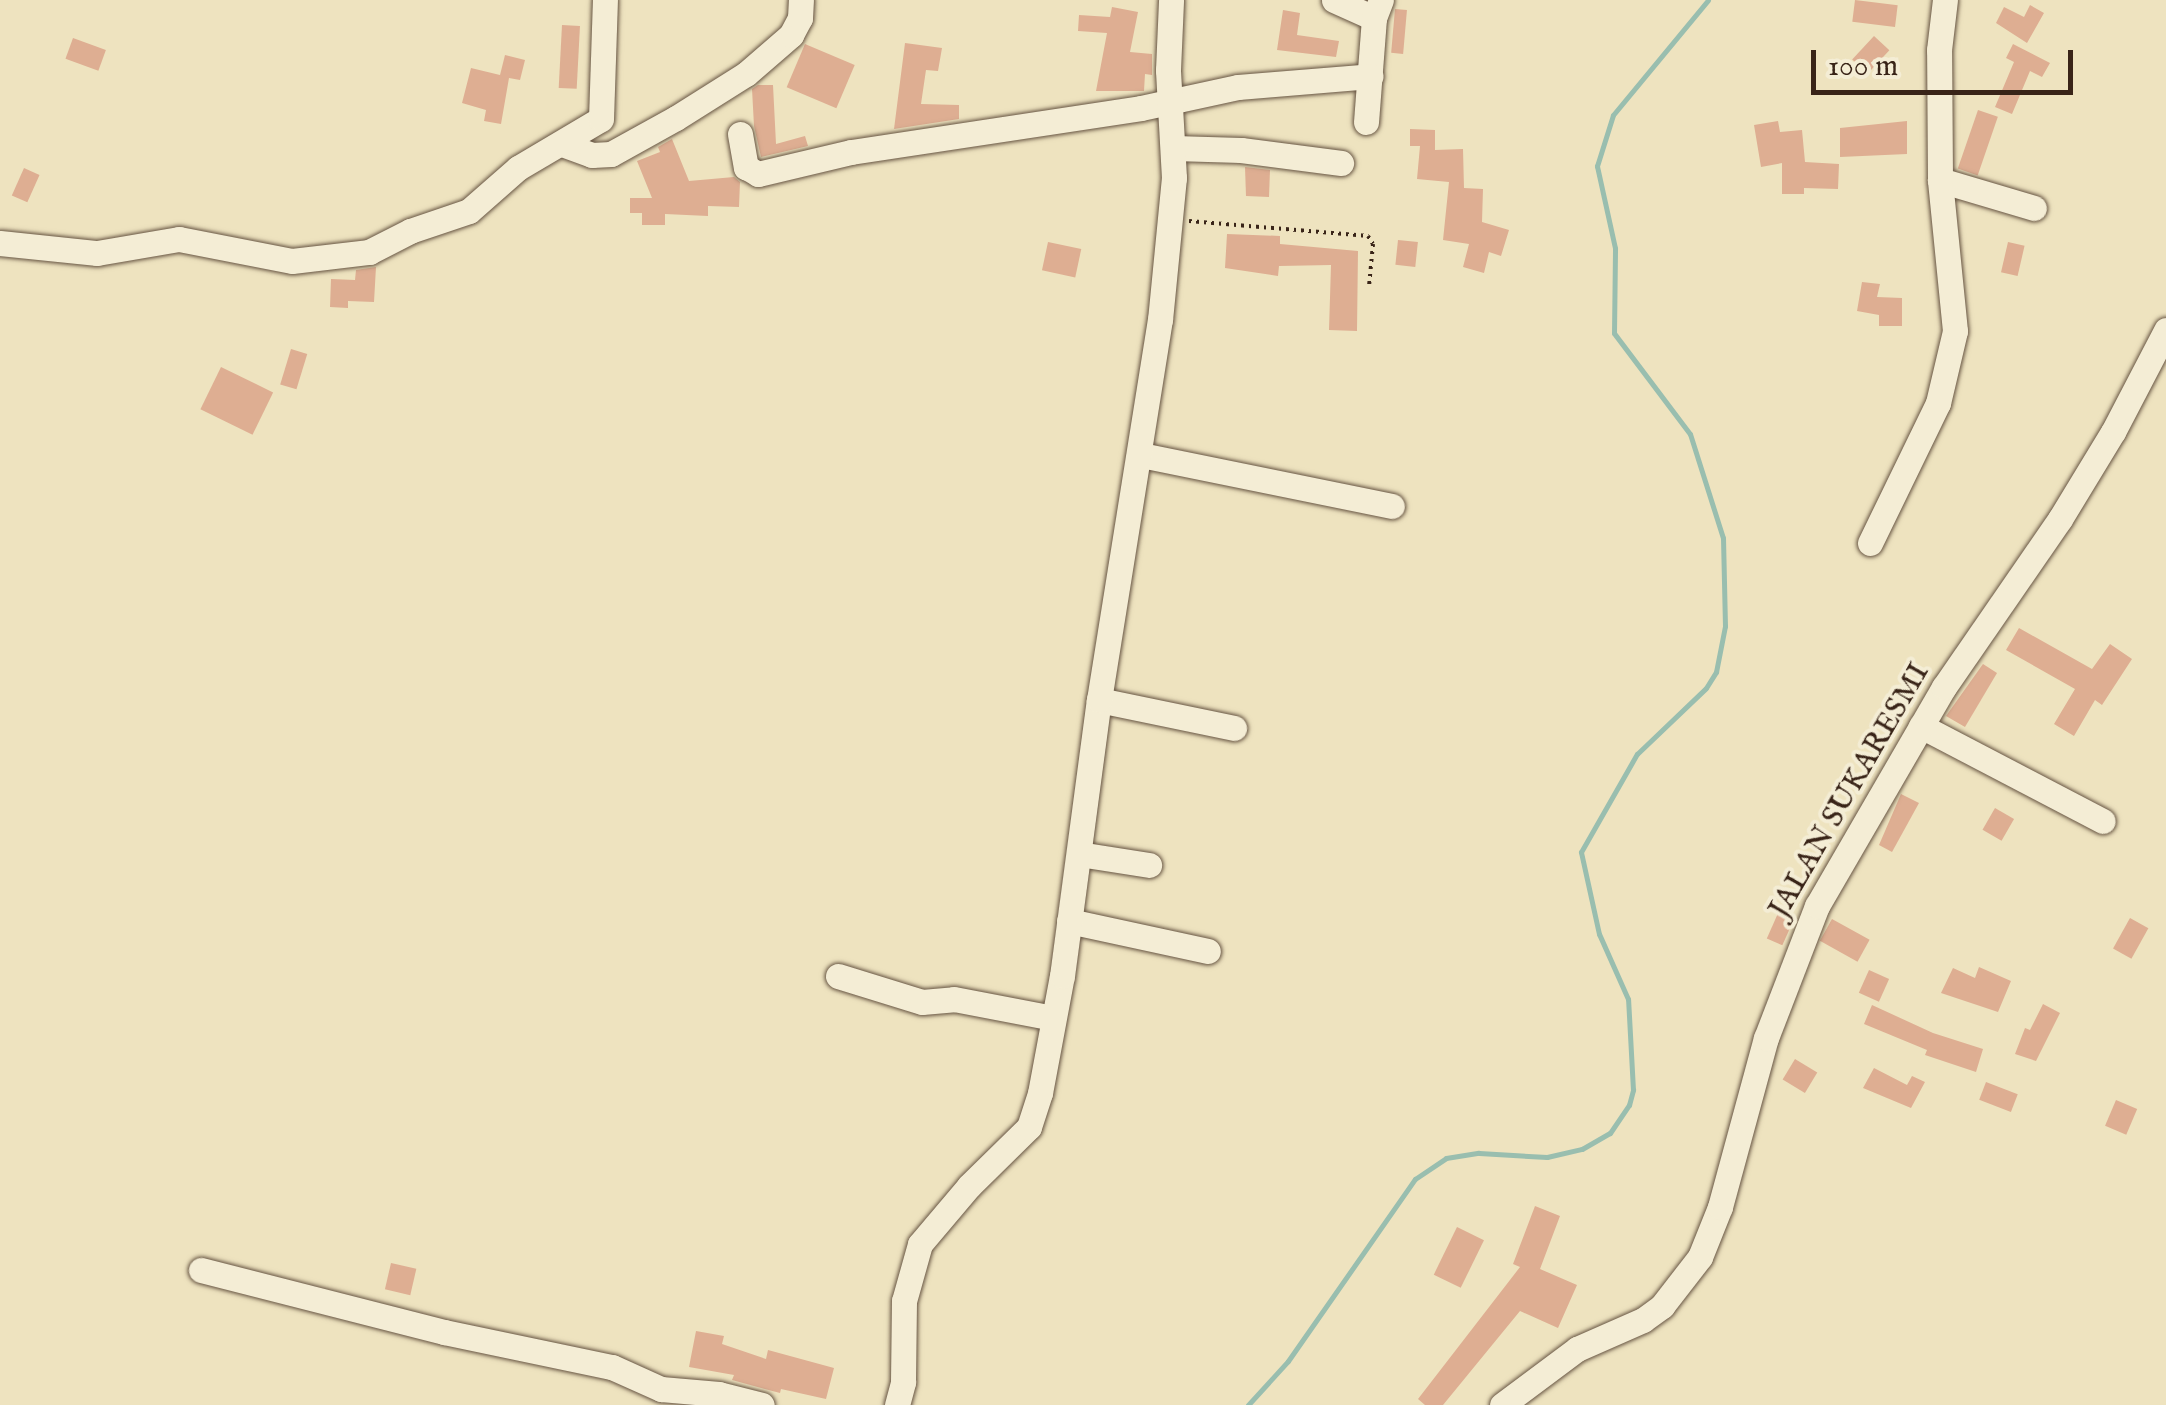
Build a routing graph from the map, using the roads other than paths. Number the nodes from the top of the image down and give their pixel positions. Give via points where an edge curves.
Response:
1 (605, 0) edge
2 (801, 0) edge
3 (1170, 0) edge
4 (1334, 0) edge
5 (1944, 0) edge
6 (1378, 9) edge
7 (1371, 76) junction
8 (1171, 100) junction
9 (1366, 122) dead end
10 (740, 134) dead end
11 (562, 144) junction
12 (1174, 148) junction
13 (1342, 162) dead end
14 (1940, 180) junction
15 (2034, 208) dead end
16 (0, 244) edge
17 (2166, 330) edge
18 (1142, 456) junction
19 (1392, 506) dead end
20 (1870, 544) dead end
21 (1099, 700) junction
22 (1920, 726) junction
23 (1234, 728) dead end
24 (2103, 821) dead end
25 (1078, 854) junction
26 (1149, 865) dead end
27 (1070, 921) junction
28 (1208, 951) dead end
29 (838, 976) dead end
30 (1053, 1018) junction
31 (201, 1270) dead end
32 (762, 1405) edge
33 (898, 1405) edge
34 (1502, 1405) edge

1 - 11 street via 601,120
2 - 11 street via 791,35 746,74 676,118 611,154
3 - 8 street
4 - 6 street
5 - 14 street
6 - 7 street
7 - 8 street via 1238,86
7 - 9 street
8 - 10 street via 851,152 758,174 746,167
8 - 12 street
11 - 16 street via 518,168 469,211 343,259 268,259 178,239 97,254
12 - 13 street
12 - 18 street
14 - 15 street
14 - 20 street via 1952,356 1938,403
17 - 22 street, JALAN SUKARESMI via 2060,519
18 - 19 street
18 - 21 street
21 - 23 street
21 - 25 street
22 - 24 street
22 - 34 street, JALAN SUKARESMI via 1798,948 1700,1257 1662,1306 1577,1349
25 - 26 street
25 - 27 street
27 - 28 street
27 - 30 street
29 - 30 street via 922,1002 954,999
30 - 33 street via 1029,1127 920,1244 904,1301
31 - 32 street via 612,1367 661,1389

